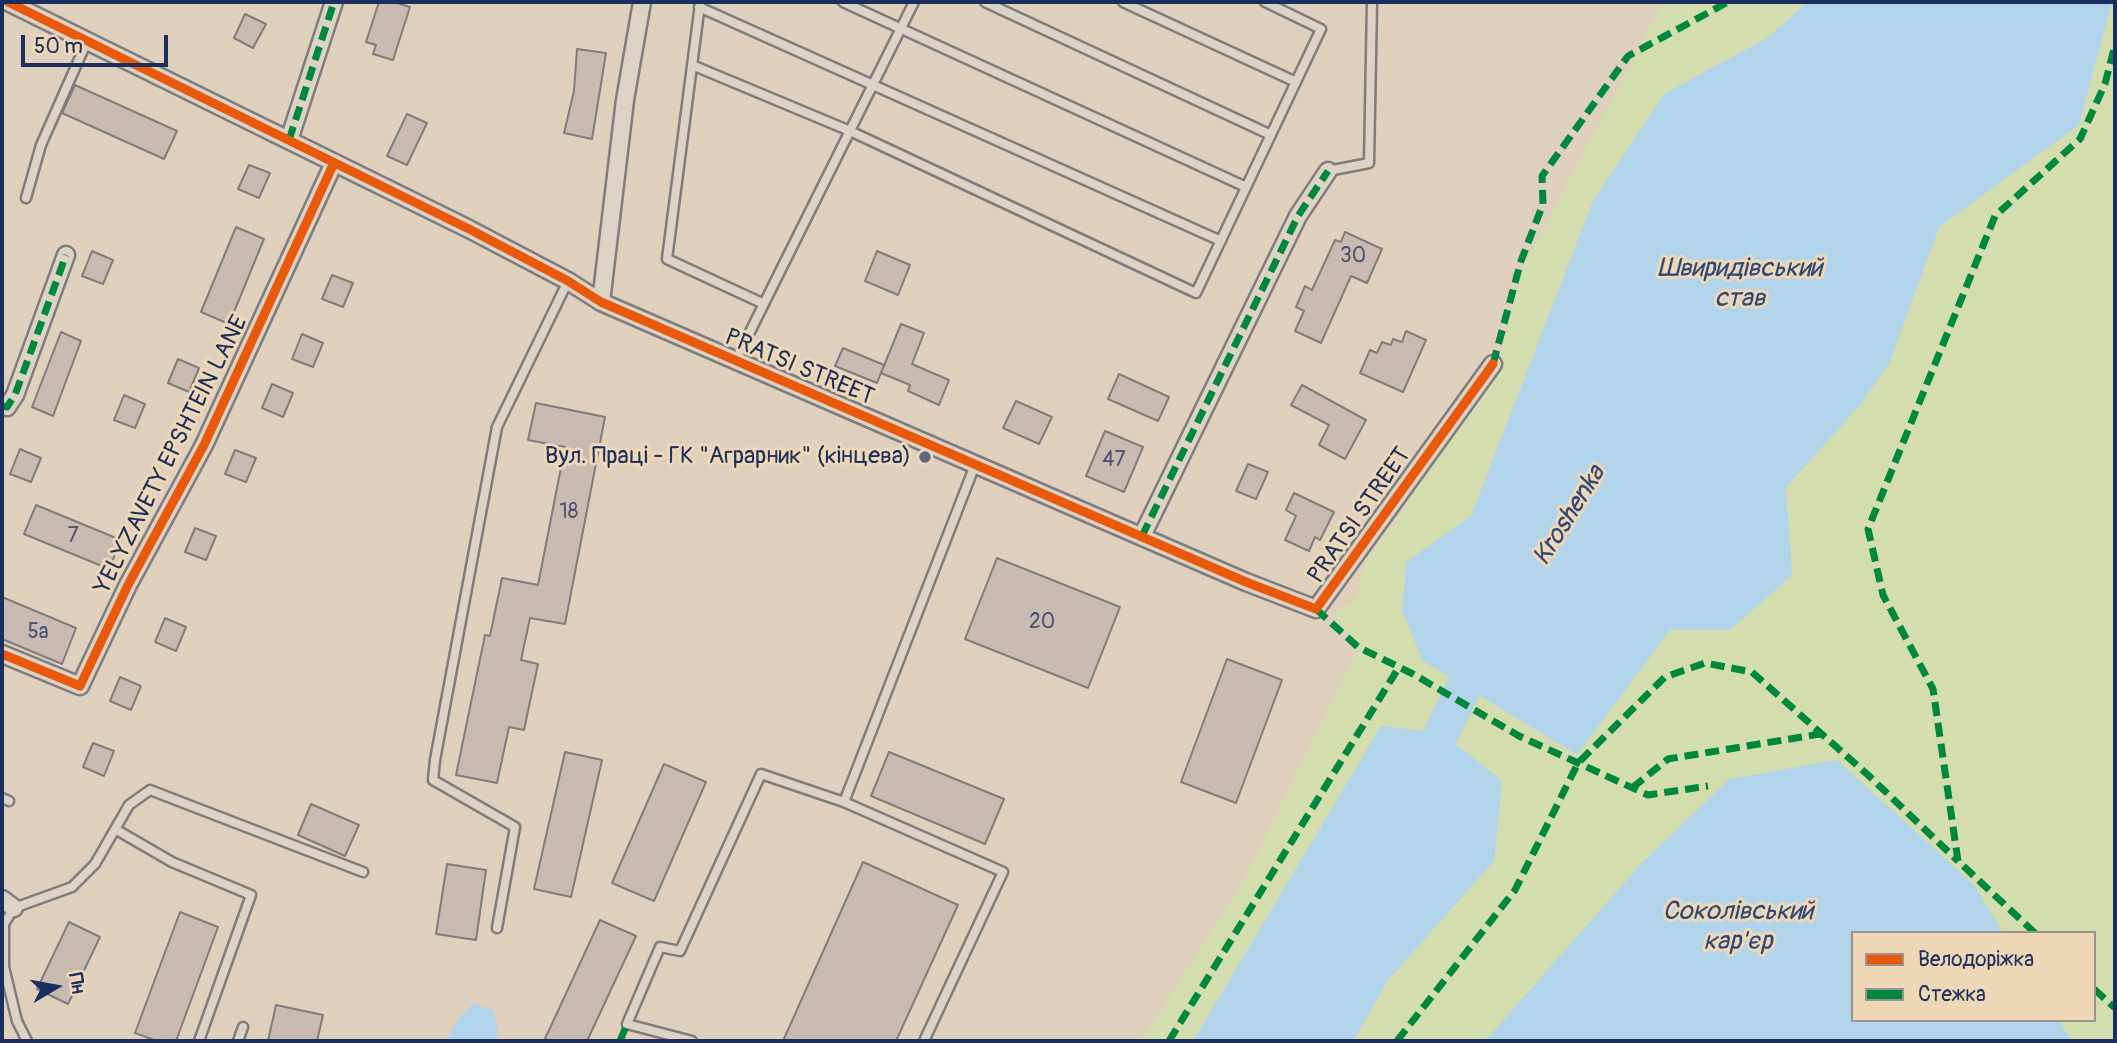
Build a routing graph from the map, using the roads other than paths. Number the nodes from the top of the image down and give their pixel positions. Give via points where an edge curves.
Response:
1 (8, 2) edge
2 (334, 2) edge
3 (642, 2) edge
4 (843, 2) edge
5 (914, 2) edge
6 (985, 2) edge
7 (1123, 2) edge
8 (1265, 2) edge
9 (1372, 2) edge
10 (700, 4) edge
11 (901, 29) junction
12 (88, 39) junction
13 (692, 65) junction
14 (1296, 82) junction
15 (873, 84) junction
16 (850, 131) junction
17 (1271, 135) junction
18 (289, 139) junction
19 (333, 164) junction
20 (1328, 172) joint
21 (1246, 187) junction
22 (26, 198) dead end
23 (1221, 241) junction
24 (66, 255) dead end
25 (568, 281) junction
26 (600, 302) junction
27 (764, 303) junction
28 (735, 362) junction
29 (1493, 364) dead end
30 (2, 406) edge
31 (975, 464) junction
32 (1142, 536) junction
33 (2, 654) edge
34 (844, 802) junction
35 (115, 829) junction
36 (363, 872) dead end
37 (8, 903) edge
38 (3, 926) edge
39 (497, 928) dead end
40 (17, 1021) junction
41 (243, 1027) dead end
42 (19, 1041) edge
43 (27, 1041) edge
44 (199, 1041) edge
45 (238, 1041) edge
46 (692, 1041) edge
47 (925, 1041) edge

1 - 12 street, PRATSI STREET
2 - 18 street
3 - 26 street
4 - 11 lane
5 - 11 lane
6 - 17 lane
7 - 14 lane
8 - 14 lane via 1321,29
9 - 20 lane via 1369,163
10 - 13 lane
10 - 15 lane
11 - 15 lane
11 - 21 lane
12 - 18 street, PRATSI STREET
12 - 22 lane via 41,145
13 - 16 lane
13 - 27 lane via 667,259
14 - 17 lane
15 - 16 lane
15 - 23 lane
16 - 23 lane via 1196,293
16 - 27 lane
17 - 21 lane
18 - 19 street, PRATSI STREET
19 - 25 street, PRATSI STREET
19 - 33 street, YELYZAVETY EPSHTEIN LANE via 204,445 128,584 80,686
20 - 32 street via 1298,216
21 - 23 lane
24 - 30 street via 15,395 7,407
25 - 26 street, PRATSI STREET
25 - 39 lane via 497,427 435,760 433,780 515,827
26 - 28 street, PRATSI STREET
27 - 28 lane
28 - 31 street, PRATSI STREET
29 - 32 street, PRATSI STREET via 1316,609
31 - 32 street, PRATSI STREET
31 - 34 lane
34 - 46 lane via 761,774 680,951 660,947 627,1024
34 - 47 lane via 1003,872
35 - 36 lane via 129,805 150,790
35 - 37 lane via 95,864 72,887
35 - 44 lane via 172,862 251,895
37 - 38 lane
38 - 40 lane via 4,967
40 - 42 lane
40 - 43 lane
41 - 45 lane

